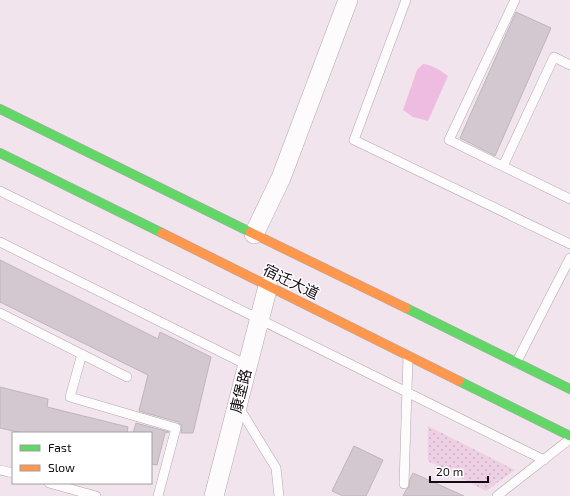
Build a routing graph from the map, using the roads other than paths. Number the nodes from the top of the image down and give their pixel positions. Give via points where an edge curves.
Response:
1 (348, 0) edge
2 (406, 0) edge
3 (515, 0) edge
4 (570, 64) edge
5 (0, 109) edge
6 (0, 153) edge
7 (503, 166) junction
8 (0, 191) edge
9 (570, 198) edge
10 (254, 234) junction
11 (0, 242) edge
12 (570, 244) edge
13 (570, 258) edge
14 (268, 286) junction
15 (0, 314) edge
16 (259, 319) junction
17 (82, 354) junction
18 (408, 356) junction
19 (516, 363) junction
20 (248, 366) junction
21 (127, 377) dead end
22 (570, 389) edge
23 (407, 392) junction
24 (238, 404) junction
25 (570, 436) edge
26 (570, 439) edge
27 (544, 460) junction
28 (0, 470) edge
29 (12, 473) edge
30 (52, 484) edge
31 (404, 484) dead end
32 (96, 496) edge
33 (158, 496) edge
34 (214, 496) edge
35 (280, 496) edge
36 (497, 496) edge

1 - 10 street via 281,178
2 - 12 lane via 354,140
3 - 7 lane via 449,140
4 - 7 lane via 554,57
5 - 10 main road, 宿迁大道
6 - 14 main road, 宿迁大道
7 - 9 lane
8 - 16 lane
10 - 19 main road, 宿迁大道
11 - 20 lane
13 - 19 lane
14 - 16 street, 康堡路
14 - 18 main road, 宿迁大道
15 - 17 lane
16 - 20 street, 康堡路
16 - 23 lane
17 - 21 lane
17 - 33 lane via 70,398 176,428
18 - 23 lane
18 - 25 main road, 宿迁大道
19 - 22 main road, 宿迁大道
20 - 24 street, 康堡路
23 - 27 lane
23 - 31 lane
24 - 34 street, 康堡路
24 - 35 lane via 276,468
26 - 27 lane
27 - 36 lane
28 - 29 lane
30 - 32 lane

